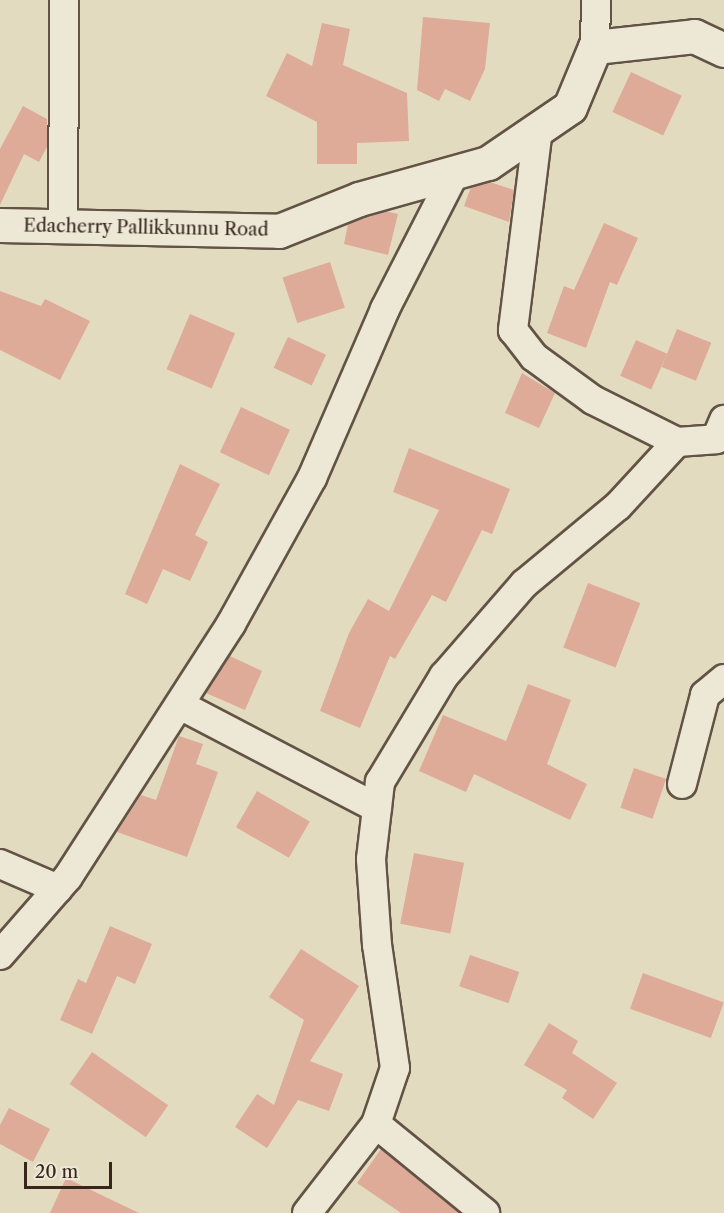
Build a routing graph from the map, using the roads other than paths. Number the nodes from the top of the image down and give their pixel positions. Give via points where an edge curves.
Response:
1 (64, 0) edge
2 (596, 0) edge
3 (595, 47) junction
4 (724, 50) edge
5 (538, 129) junction
6 (455, 172) junction
7 (0, 225) edge
8 (63, 226) junction
9 (721, 434) edge
10 (677, 442) junction
11 (724, 679) edge
12 (180, 705) junction
13 (682, 784) dead end
14 (377, 808) junction
15 (0, 864) edge
16 (58, 889) junction
17 (0, 956) edge
18 (376, 1124) junction
19 (307, 1213) edge
20 (485, 1213) edge

1 - 8 street
2 - 3 street
3 - 4 main road via 694,36
3 - 5 main road, Edacherry Pallikkunnu Road via 570,107
5 - 6 main road, Edacherry Pallikkunnu Road via 488,163
5 - 10 street via 513,330 534,357 593,400
6 - 8 main road, Edacherry Pallikkunnu Road via 359,199 279,231
6 - 12 street via 385,309 312,478
7 - 8 main road, Edacherry Pallikkunnu Road
9 - 10 street
10 - 14 street via 618,506 524,584 444,676 380,782
11 - 13 street via 705,695
12 - 14 street
12 - 16 street
14 - 18 street via 371,859 377,945 395,1068
15 - 16 street
16 - 17 street
18 - 19 street
18 - 20 street

